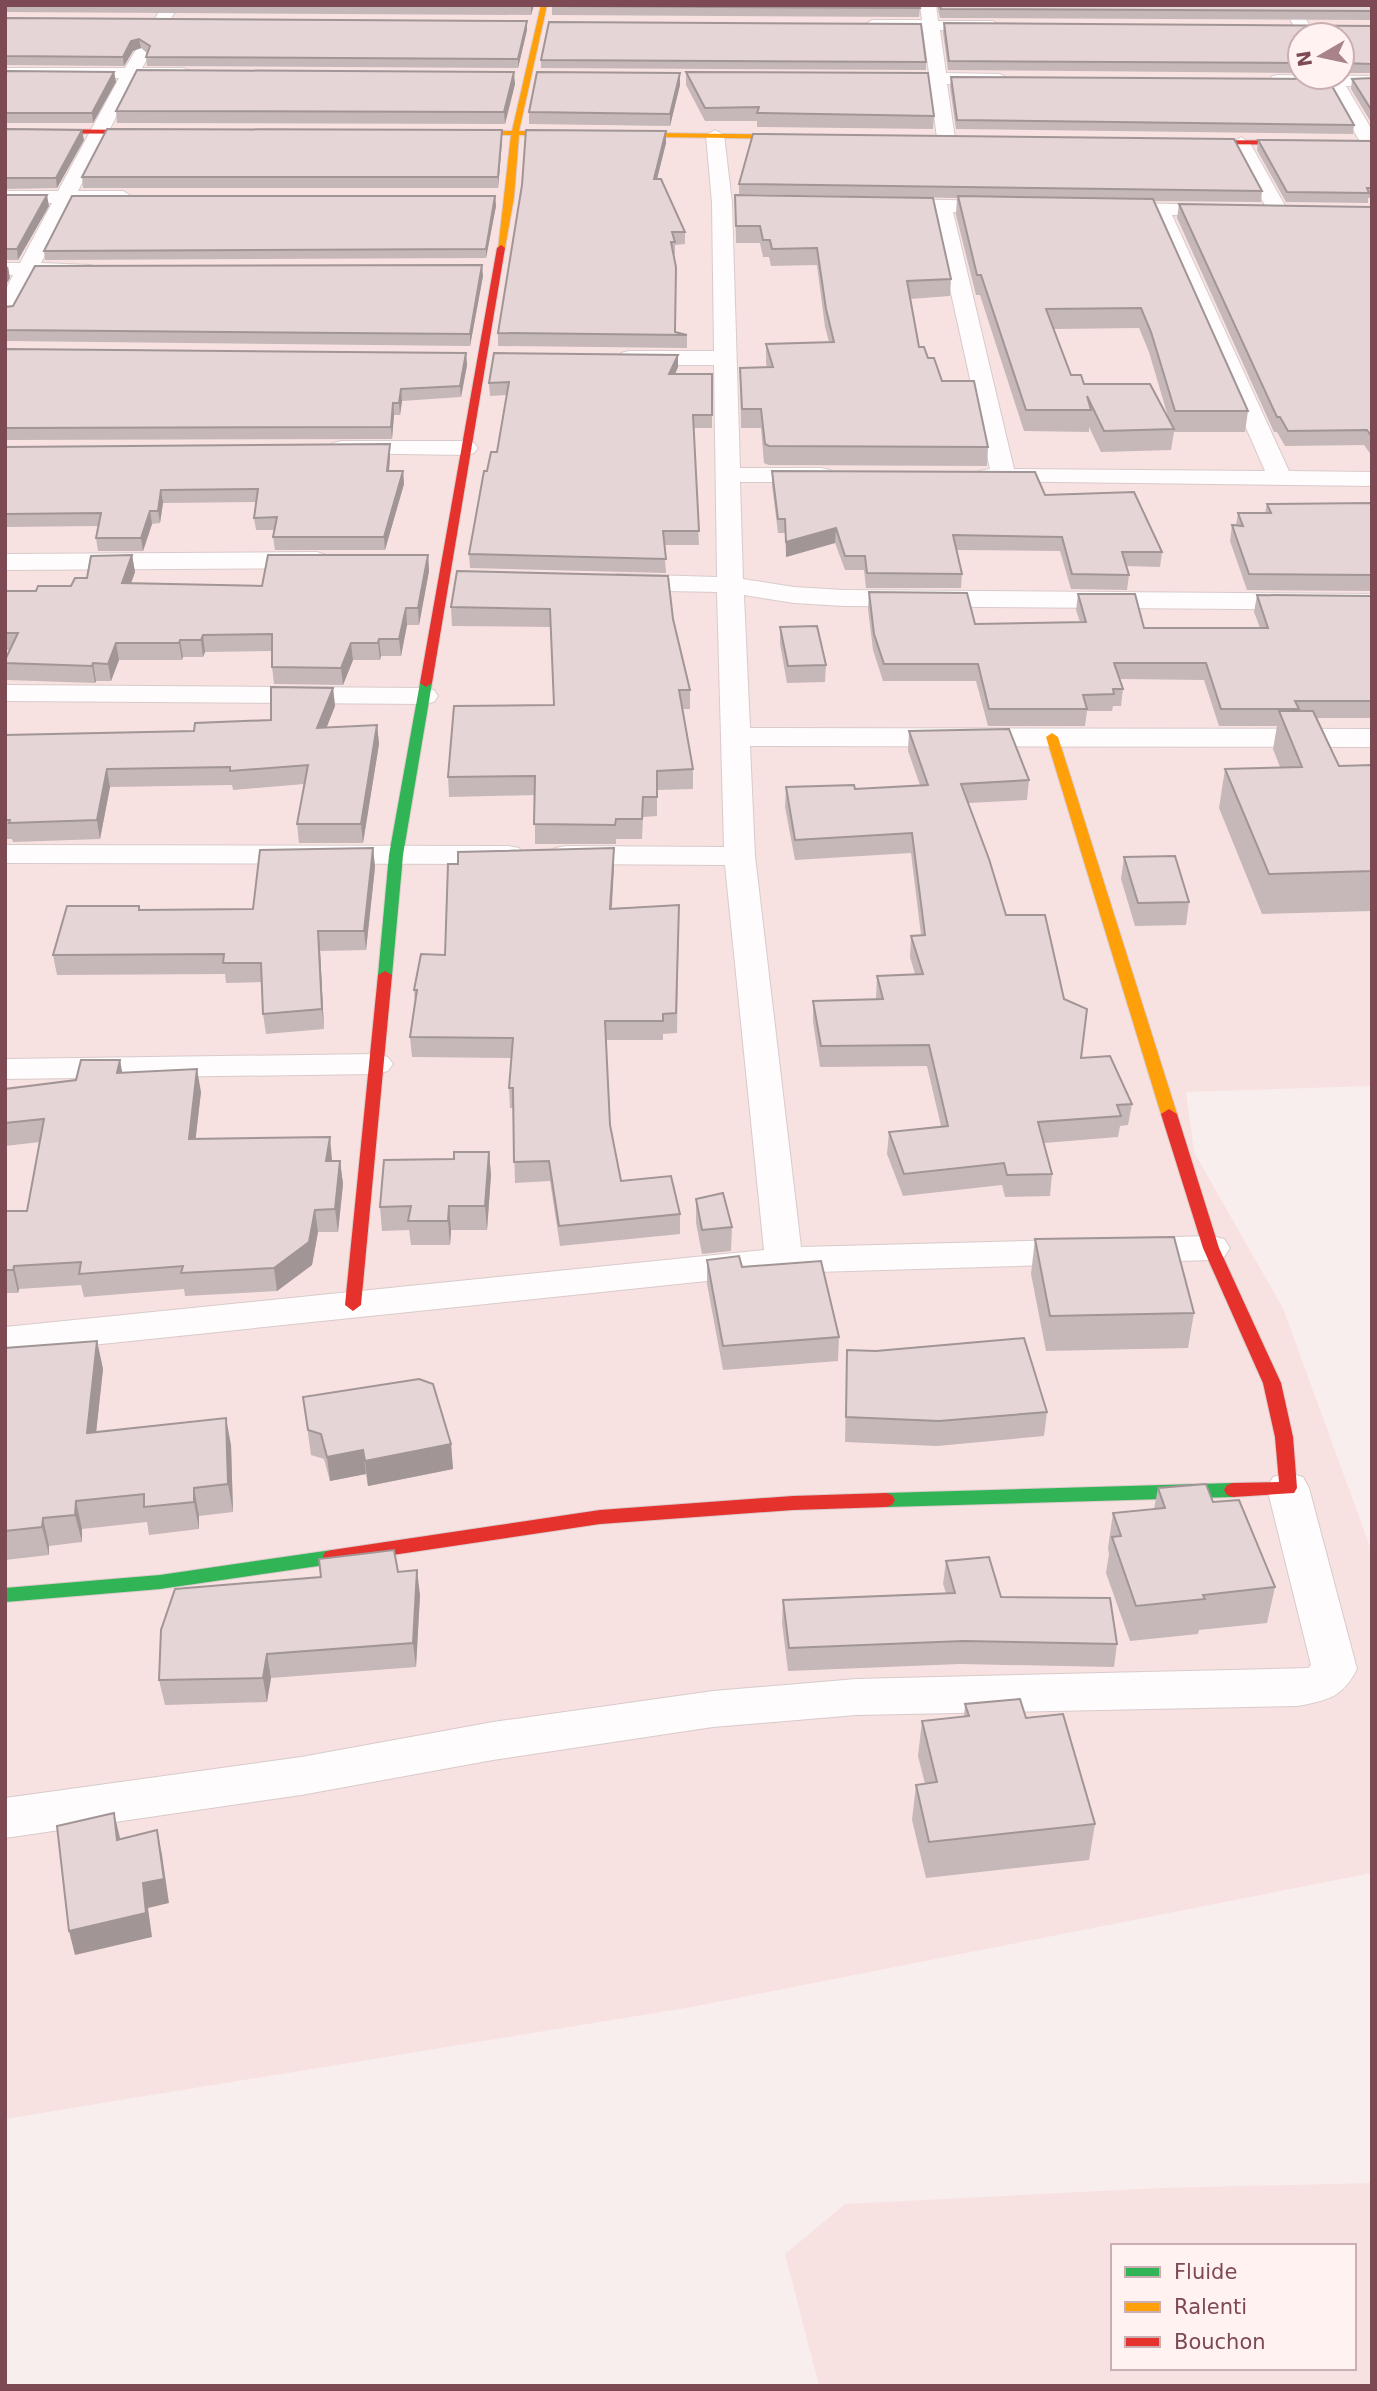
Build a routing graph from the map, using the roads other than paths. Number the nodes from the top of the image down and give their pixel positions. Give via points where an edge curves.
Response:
1 (544, 5) edge
2 (928, 5) edge
3 (1290, 5) edge
4 (170, 16) edge
5 (136, 21) edge
6 (1299, 21) edge
7 (861, 25) edge
8 (931, 25) junction
9 (1013, 26) edge
10 (5, 73) edge
11 (130, 73) junction
12 (200, 74) edge
13 (855, 78) edge
14 (937, 78) junction
15 (1019, 79) edge
16 (1265, 80) edge
17 (1286, 80) edge
18 (1340, 91) edge
19 (5, 131) edge
20 (100, 132) junction
21 (182, 132) edge
22 (428, 132) edge
23 (515, 134) junction
24 (715, 135) junction
25 (824, 137) edge
26 (946, 138) edge
27 (1174, 142) edge
28 (1241, 143) junction
29 (1371, 143) edge
30 (5, 197) edge
31 (68, 197) junction
32 (148, 197) edge
33 (871, 205) edge
34 (942, 206) junction
35 (1024, 207) edge
36 (1092, 208) edge
37 (1160, 209) junction
38 (471, 267) edge
39 (498, 267) junction
40 (5, 269) edge
41 (28, 269) junction
42 (97, 269) edge
43 (5, 311) edge
44 (455, 357) edge
45 (482, 358) junction
46 (509, 358) edge
47 (604, 358) edge
48 (726, 358) junction
49 (466, 448) junction
50 (313, 449) edge
51 (729, 475) junction
52 (839, 475) edge
53 (963, 476) edge
54 (1004, 476) junction
55 (1280, 478) junction
56 (1372, 479) edge
57 (339, 560) edge
58 (421, 560) edge
59 (5, 562) edge
60 (446, 569) junction
61 (471, 578) edge
62 (594, 581) edge
63 (730, 585) junction
64 (1372, 602) edge
65 (5, 694) edge
66 (424, 696) junction
67 (737, 737) junction
68 (1052, 737) junction
69 (1372, 738) edge
70 (5, 854) edge
71 (396, 855) junction
72 (740, 856) junction
73 (376, 1064) junction
74 (5, 1069) edge
75 (1211, 1248) junction
76 (784, 1260) junction
77 (353, 1305) junction
78 (5, 1341) edge
79 (1288, 1488) junction
80 (5, 1595) edge
81 (5, 1818) edge

1 - 23 street
2 - 8 street
3 - 6 street
4 - 5 street
4 - 11 street
7 - 8 street
8 - 9 street
8 - 14 street
10 - 11 street
11 - 12 street
11 - 20 street
13 - 14 street
14 - 15 street
14 - 26 street
16 - 17 street
18 - 29 street
19 - 20 street
20 - 21 street
20 - 31 street
22 - 23 street
23 - 24 street
23 - 39 street
24 - 25 street
24 - 48 street via 728,203
27 - 28 street
28 - 29 street
28 - 37 street via 1285,211
30 - 31 street
31 - 32 street
31 - 41 street
33 - 34 street
34 - 35 street
34 - 54 street
36 - 37 street
37 - 55 street
38 - 39 street
39 - 45 street
40 - 41 street
41 - 42 street
41 - 43 street
44 - 45 street
45 - 46 street
45 - 49 street
47 - 48 street
48 - 51 street
49 - 50 street
49 - 60 street
51 - 52 street
51 - 63 street
53 - 54 street
54 - 55 street
55 - 56 street
57 - 59 street
58 - 60 street
60 - 61 street
60 - 66 street
62 - 63 street
63 - 64 street via 844,598
63 - 67 street
65 - 66 street
66 - 71 street
67 - 68 street
67 - 72 street
68 - 69 street
68 - 75 street
70 - 71 street
71 - 72 street
71 - 73 street
72 - 76 street
73 - 74 street
73 - 77 street
75 - 76 street
75 - 79 street via 1272,1383 1284,1437
76 - 77 street
77 - 78 street
79 - 80 street via 835,1501 600,1517 160,1582
79 - 81 street via 1335,1670 1322,1683 1298,1688 856,1697 713,1709 492,1741 301,1776

